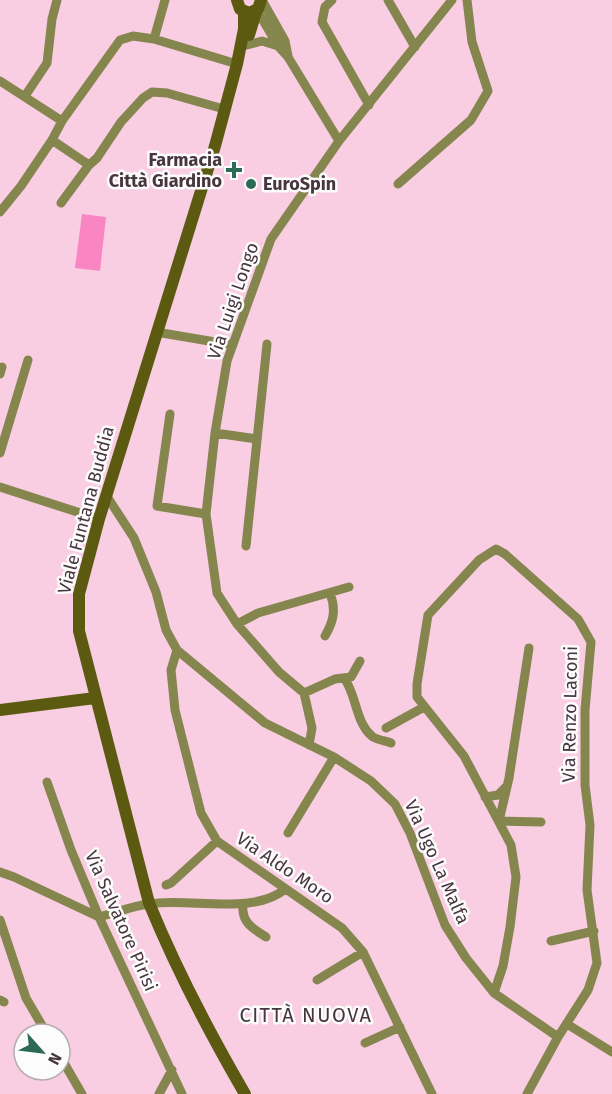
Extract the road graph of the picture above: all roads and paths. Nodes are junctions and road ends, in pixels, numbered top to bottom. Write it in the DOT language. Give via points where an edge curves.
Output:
graph roads {
  1 [pos="57,0"];
  2 [pos="165,0"];
  3 [pos="237,0"];
  4 [pos="332,0"];
  5 [pos="388,0"];
  6 [pos="453,0"];
  7 [pos="468,0"];
  8 [pos="256,7"];
  9 [pos="154,39"];
  10 [pos="247,45"];
  11 [pos="278,46"];
  12 [pos="415,47"];
  13 [pos="288,56"];
  14 [pos="237,64"];
  15 [pos="0,81"];
  16 [pos="25,96"];
  17 [pos="369,105"];
  18 [pos="224,109"];
  19 [pos="62,121"];
  20 [pos="52,140"];
  21 [pos="339,141"];
  22 [pos="89,165"];
  23 [pos="398,184"];
  24 [pos="61,203"];
  25 [pos="0,212"];
  26 [pos="156,332"];
  27 [pos="267,344"];
  28 [pos="233,345"];
  29 [pos="28,360"];
  30 [pos="170,414"];
  31 [pos="215,433"];
  32 [pos="257,439"];
  33 [pos="0,453"];
  34 [pos="0,488"];
  35 [pos="106,495"];
  36 [pos="206,514"];
  37 [pos="99,519"];
  38 [pos="246,546"];
  39 [pos="349,587"];
  40 [pos="330,593"];
  41 [pos="237,624"];
  42 [pos="325,636"];
  43 [pos="529,648"];
  44 [pos="177,650"];
  45 [pos="360,661"];
  46 [pos="344,678"];
  47 [pos="304,693"];
  48 [pos="95,698"];
  49 [pos="424,707"];
  50 [pos="0,710"];
  51 [pos="386,728"];
  52 [pos="391,743"];
  53 [pos="309,745"];
  54 [pos="334,757"];
  55 [pos="47,782"];
  56 [pos="507,786"];
  57 [pos="485,797"];
  58 [pos="499,821"];
  59 [pos="541,822"];
  60 [pos="288,833"];
  61 [pos="217,841"];
  62 [pos="0,872"];
  63 [pos="166,885"];
  64 [pos="285,889"];
  65 [pos="149,903"];
  66 [pos="243,904"];
  67 [pos="99,917"];
  68 [pos="0,920"];
  69 [pos="594,932"];
  70 [pos="266,937"];
  71 [pos="551,941"];
  72 [pos="363,952"];
  73 [pos="317,980"];
  74 [pos="494,993"];
  75 [pos="40,1022"];
  76 [pos="567,1024"];
  77 [pos="400,1027"];
  78 [pos="558,1037"];
  79 [pos="365,1043"];
  80 [pos="612,1052"];
  81 [pos="172,1070"];
  82 [pos="72,1077"];
  83 [pos="82,1094"];
  84 [pos="159,1094"];
  85 [pos="182,1094"];
  86 [pos="245,1094"];
  87 [pos="432,1094"];
  88 [pos="528,1094"];
  1 -- 16 [label="street" via="47,63"];
  2 -- 9 [label="street"];
  3 -- 8 [label="main road" via="239,7"];
  4 -- 17 [label="street" via="325,7 322,22"];
  5 -- 12 [label="street"];
  6 -- 12 [label="street, Via Luigi Longo"];
  7 -- 23 [label="street" via="472,42 488,91 471,120"];
  8 -- 10 [label="main road, Viale Funtana Buddia"];
  8 -- 11 [label="street"];
  8 -- 13 [label="street" via="285,41"];
  8 -- 14 [label="main road, Viale Funtana Buddia" via="244,29"];
  9 -- 14 [label="street"];
  9 -- 19 [label="street" via="134,36 120,40"];
  10 -- 11 [label="street" via="262,41"];
  10 -- 14 [label="main road, Viale Funtana Buddia"];
  11 -- 13 [label="street"];
  12 -- 17 [label="street, Via Luigi Longo"];
  13 -- 21 [label="street"];
  14 -- 18 [label="main road, Viale Funtana Buddia"];
  15 -- 16 [label="street"];
  16 -- 19 [label="street"];
  17 -- 21 [label="street, Via Luigi Longo"];
  18 -- 22 [label="street" via="152,92 134,106"];
  18 -- 26 [label="main road, Viale Funtana Buddia"];
  19 -- 20 [label="street"];
  20 -- 22 [label="street"];
  20 -- 25 [label="street"];
  21 -- 28 [label="street, Via Luigi Longo" via="271,239"];
  22 -- 24 [label="street"];
  26 -- 28 [label="street"];
  26 -- 35 [label="main road, Viale Funtana Buddia"];
  27 -- 32 [label="street"];
  28 -- 31 [label="street, Via Luigi Longo"];
  29 -- 33 [label="street"];
  30 -- 36 [label="street" via="157,506"];
  31 -- 32 [label="street"];
  31 -- 36 [label="street, Via Luigi Longo"];
  32 -- 38 [label="street"];
  34 -- 37 [label="street"];
  35 -- 37 [label="main road, Viale Funtana Buddia"];
  35 -- 44 [label="street, Via Ugo La Malfa" via="134,538 156,592 166,630"];
  36 -- 41 [label="street, Via Luigi Longo" via="217,593"];
  37 -- 48 [label="main road, Viale Funtana Buddia" via="78,606 79,631"];
  39 -- 40 [label="street"];
  40 -- 41 [label="street"];
  40 -- 42 [label="street" via="334,616"];
  41 -- 47 [label="street, Via Luigi Longo" via="279,672"];
  43 -- 56 [label="street"];
  44 -- 53 [label="street, Via Ugo La Malfa" via="265,723"];
  44 -- 61 [label="street, Via Aldo Moro" via="171,670 175,710 201,813"];
  45 -- 46 [label="street" via="351,677"];
  46 -- 47 [label="street"];
  46 -- 52 [label="street" via="367,730 374,738"];
  47 -- 53 [label="street" via="312,728"];
  48 -- 50 [label="main road"];
  48 -- 65 [label="main road, Viale Funtana Buddia"];
  49 -- 51 [label="street"];
  49 -- 57 [label="street, Via Renzo Laconi" via="464,756"];
  49 -- 69 [label="street, Via Renzo Laconi" via="417,697 417,684 428,615 479,560 496,549 579,619 591,642 585,710 585,785 590,825 587,890"];
  53 -- 54 [label="street, Via Ugo La Malfa"];
  54 -- 60 [label="street"];
  54 -- 74 [label="street, Via Ugo La Malfa" via="395,804 445,926"];
  55 -- 67 [label="street, Via Salvatore Pirisi"];
  56 -- 57 [label="street" via="498,795"];
  56 -- 58 [label="street"];
  57 -- 58 [label="street, Via Renzo Laconi"];
  58 -- 59 [label="street"];
  58 -- 74 [label="street, Via Renzo Laconi" via="511,845 516,877 503,966"];
  61 -- 63 [label="street"];
  61 -- 64 [label="street, Via Aldo Moro"];
  62 -- 67 [label="street"];
  64 -- 66 [label="street" via="278,896"];
  64 -- 72 [label="street, Via Aldo Moro" via="342,928"];
  65 -- 66 [label="street"];
  65 -- 67 [label="street"];
  65 -- 86 [label="main road, Viale Funtana Buddia" via="213,1039"];
  66 -- 70 [label="street" via="246,922"];
  67 -- 81 [label="street, Via Salvatore Pirisi"];
  68 -- 75 [label="street" via="26,998"];
  69 -- 71 [label="street"];
  69 -- 76 [label="street" via="597,963 588,990"];
  72 -- 73 [label="street"];
  72 -- 77 [label="street, Via Aldo Moro"];
  74 -- 78 [label="street, Via Ugo La Malfa"];
  76 -- 78 [label="street"];
  76 -- 80 [label="street"];
  77 -- 79 [label="street"];
  77 -- 87 [label="street, Via Aldo Moro"];
  78 -- 88 [label="street"];
  81 -- 84 [label="street"];
  81 -- 85 [label="street, Via Salvatore Pirisi"];
  82 -- 83 [label="street"];
}
